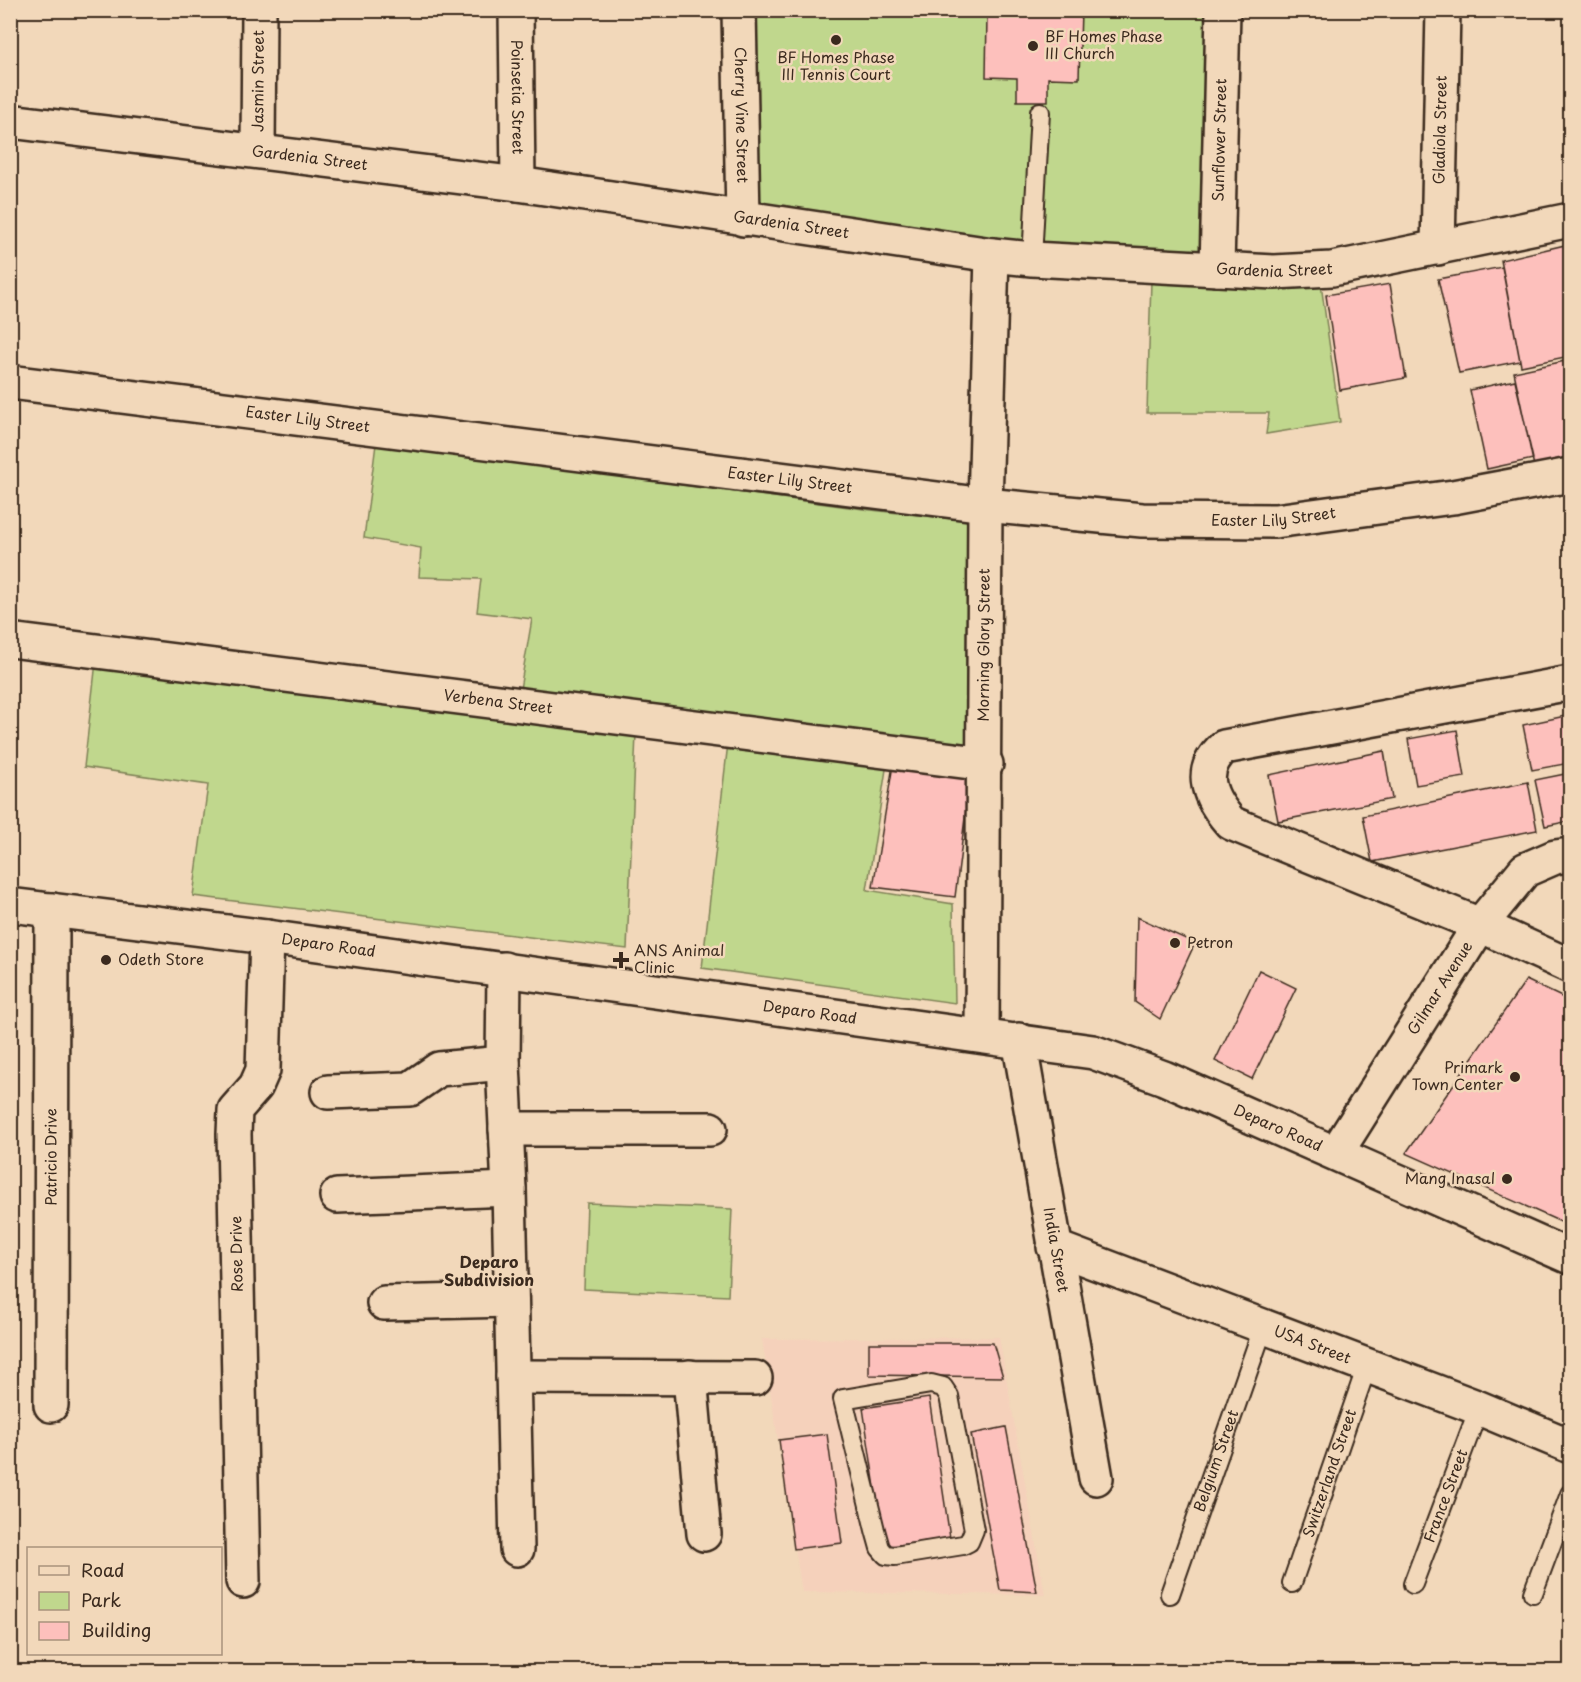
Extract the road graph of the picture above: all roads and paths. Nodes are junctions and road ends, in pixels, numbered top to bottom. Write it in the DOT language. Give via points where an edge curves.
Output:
graph roads {
  1 [pos="259,10"];
  2 [pos="516,10"];
  3 [pos="739,10"];
  4 [pos="1223,10"];
  5 [pos="1443,10"];
  6 [pos="1040,112"];
  7 [pos="10,121"];
  8 [pos="258,151"];
  9 [pos="518,184"];
  10 [pos="743,219"];
  11 [pos="1570,220"];
  12 [pos="1438,248"];
  13 [pos="992,255"];
  14 [pos="1032,258"];
  15 [pos="1217,269"];
  16 [pos="10,382"];
  17 [pos="1570,475"];
  18 [pos="985,506"];
  19 [pos="10,640"];
  20 [pos="1570,683"];
  21 [pos="986,764"];
  22 [pos="1570,855"];
  23 [pos="10,905"];
  24 [pos="52,910"];
  25 [pos="1480,925"];
  26 [pos="267,937"];
  27 [pos="1570,966"];
  28 [pos="504,969"];
  29 [pos="982,1035"];
  30 [pos="1019,1040"];
  31 [pos="503,1063"];
  32 [pos="328,1092"];
  33 [pos="506,1129"];
  34 [pos="710,1129"];
  35 [pos="1336,1153"];
  36 [pos="509,1189"];
  37 [pos="338,1196"];
  38 [pos="1054,1248"];
  39 [pos="1570,1257"];
  40 [pos="511,1300"];
  41 [pos="384,1303"];
  42 [pos="1263,1328"];
  43 [pos="1367,1366"];
  44 [pos="513,1377"];
  45 [pos="690,1377"];
  46 [pos="755,1378"];
  47 [pos="843,1399"];
  48 [pos="51,1405"];
  49 [pos="1479,1408"];
  50 [pos="1570,1446"];
  51 [pos="1094,1469"];
  52 [pos="1570,1494"];
  53 [pos="704,1534"];
  54 [pos="517,1549"];
  55 [pos="243,1581"];
  56 [pos="1292,1583"];
  57 [pos="1413,1584"];
  58 [pos="1533,1593"];
  59 [pos="1170,1594"];
  1 -- 8 [label="street, Jasmin Street"];
  2 -- 9 [label="street, Poinsetia Street"];
  3 -- 10 [label="street, Cherry Vine Street"];
  4 -- 15 [label="street, Sunflower Street"];
  5 -- 12 [label="street, Gladiola Street"];
  6 -- 14 [label="lane"];
  7 -- 8 [label="street, Gardenia Street"];
  8 -- 9 [label="street, Gardenia Street"];
  9 -- 10 [label="street, Gardenia Street"];
  10 -- 13 [label="street, Gardenia Street"];
  11 -- 12 [label="street, Gardenia Street"];
  12 -- 15 [label="street, Gardenia Street" via="1332,269"];
  13 -- 14 [label="street, Gardenia Street"];
  13 -- 18 [label="street, Morning Glory Street"];
  14 -- 15 [label="street, Gardenia Street"];
  16 -- 18 [label="street, Easter Lily Street"];
  17 -- 18 [label="street, Easter Lily Street" via="1452,497 1275,521 1142,520"];
  18 -- 21 [label="street, Morning Glory Street"];
  19 -- 21 [label="street, Verbena Street"];
  20 -- 25 [label="street" via="1224,747 1212,758 1207,774 1214,804 1231,824"];
  21 -- 29 [label="street, Morning Glory Street"];
  22 -- 25 [label="street, Gilmar Avenue" via="1525,870"];
  23 -- 24 [label="street, Deparo Road"];
  24 -- 26 [label="street, Deparo Road"];
  24 -- 48 [label="street, Patricio Drive"];
  25 -- 27 [label="street"];
  25 -- 35 [label="street, Gilmar Avenue"];
  26 -- 28 [label="street, Deparo Road"];
  26 -- 55 [label="street, Rose Drive" via="263,1070 256,1086 235,1110 234,1134"];
  28 -- 29 [label="street, Deparo Road"];
  28 -- 31 [label="street"];
  29 -- 30 [label="street, Deparo Road"];
  30 -- 35 [label="street, Deparo Road" via="1064,1046 1123,1061"];
  30 -- 38 [label="street, India Street"];
  31 -- 32 [label="street" via="439,1069 410,1089"];
  31 -- 33 [label="street"];
  33 -- 34 [label="street"];
  33 -- 36 [label="street"];
  35 -- 39 [label="street, Deparo Road"];
  36 -- 37 [label="street"];
  36 -- 40 [label="street"];
  38 -- 42 [label="street, USA Street"];
  38 -- 51 [label="street, India Street"];
  40 -- 41 [label="street"];
  40 -- 44 [label="street"];
  42 -- 43 [label="street, USA Street"];
  42 -- 59 [label="lane, Belgium Street"];
  43 -- 49 [label="street, USA Street"];
  43 -- 56 [label="lane, Switzerland Street"];
  44 -- 45 [label="street"];
  44 -- 54 [label="street"];
  45 -- 46 [label="street"];
  45 -- 53 [label="street"];
  47 -- 47 [label="lane" via="931,1384 943,1387 950,1396 974,1530 969,1542 886,1555 880,1548"];
  49 -- 50 [label="street, USA Street"];
  49 -- 57 [label="lane, France Street"];
  52 -- 58 [label="lane"];
}
